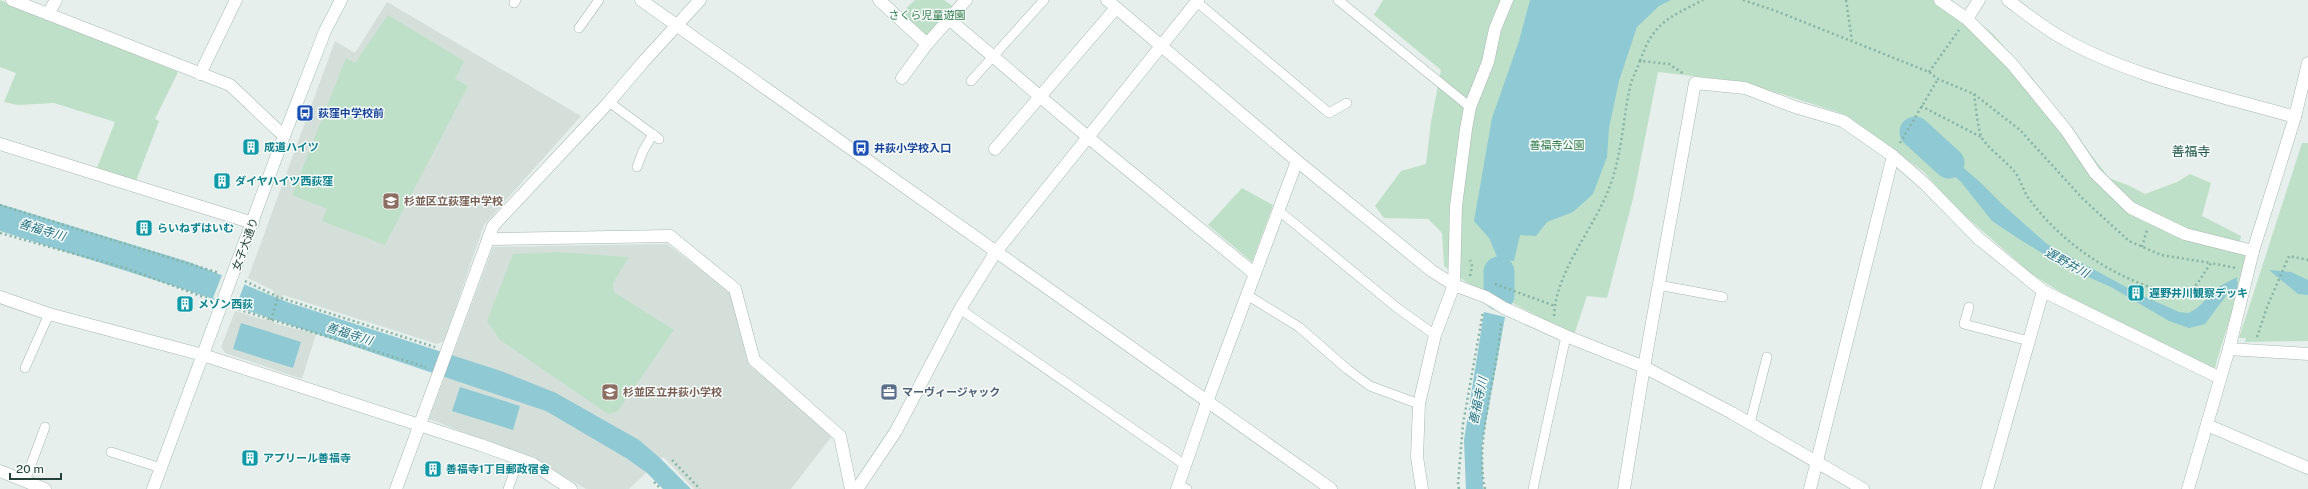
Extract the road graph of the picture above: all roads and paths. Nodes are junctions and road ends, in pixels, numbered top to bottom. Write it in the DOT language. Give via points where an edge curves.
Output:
graph roads {
  1 [pos="12,0"];
  2 [pos="56,0"];
  3 [pos="236,0"];
  4 [pos="341,0"];
  5 [pos="599,0"];
  6 [pos="641,0"];
  7 [pos="700,0"];
  8 [pos="879,0"];
  9 [pos="966,0"];
  10 [pos="1044,0"];
  11 [pos="1107,0"];
  12 [pos="1338,0"];
  13 [pos="1507,0"];
  14 [pos="1703,0"];
  15 [pos="1743,0"];
  16 [pos="1846,0"];
  17 [pos="1940,0"];
  18 [pos="1979,0"];
  19 [pos="2008,0"];
  20 [pos="1198,1"];
  21 [pos="1116,8"];
  22 [pos="48,14"];
  23 [pos="950,20"];
  24 [pos="1967,20"];
  25 [pos="677,25"];
  26 [pos="579,28"];
  27 [pos="1852,41"];
  28 [pos="927,44"];
  29 [pos="1162,48"];
  30 [pos="993,56"];
  31 [pos="1640,61"];
  32 [pos="2308,63"];
  33 [pos="1929,72"];
  34 [pos="200,74"];
  35 [pos="902,78"];
  36 [pos="1938,79"];
  37 [pos="971,81"];
  38 [pos="1695,83"];
  39 [pos="1974,94"];
  40 [pos="1039,96"];
  41 [pos="609,102"];
  42 [pos="1347,103"];
  43 [pos="1921,106"];
  44 [pos="1470,107"];
  45 [pos="2296,117"];
  46 [pos="284,136"];
  47 [pos="1981,137"];
  48 [pos="1089,138"];
  49 [pos="0,144"];
  50 [pos="995,149"];
  51 [pos="1893,156"];
  52 [pos="1297,161"];
  53 [pos="637,167"];
  54 [pos="0,205"];
  55 [pos="1278,210"];
  56 [pos="253,223"];
  57 [pos="488,239"];
  58 [pos="2253,251"];
  59 [pos="995,253"];
  60 [pos="1468,255"];
  61 [pos="2308,260"];
  62 [pos="2211,263"];
  63 [pos="2248,270"];
  64 [pos="1255,274"];
  65 [pos="238,278"];
  66 [pos="1493,283"];
  67 [pos="1658,285"];
  68 [pos="1454,286"];
  69 [pos="1467,290"];
  70 [pos="2043,291"];
  71 [pos="1247,295"];
  72 [pos="0,297"];
  73 [pos="1486,297"];
  74 [pos="1723,297"];
  75 [pos="278,298"];
  76 [pos="1555,306"];
  77 [pos="1968,307"];
  78 [pos="1504,308"];
  79 [pos="960,309"];
  80 [pos="49,314"];
  81 [pos="271,319"];
  82 [pos="1554,319"];
  83 [pos="1435,335"];
  84 [pos="1566,336"];
  85 [pos="2029,341"];
  86 [pos="2254,343"];
  87 [pos="2229,349"];
  88 [pos="446,352"];
  89 [pos="2308,354"];
  90 [pos="203,355"];
  91 [pos="1767,357"];
  92 [pos="1644,367"];
  93 [pos="25,368"];
  94 [pos="2220,378"];
  95 [pos="1207,402"];
  96 [pos="1419,404"];
  97 [pos="1750,423"];
  98 [pos="420,424"];
  99 [pos="2207,425"];
  100 [pos="45,427"];
  101 [pos="111,452"];
  102 [pos="519,459"];
  103 [pos="672,460"];
  104 [pos="1817,463"];
  105 [pos="1186,465"];
  106 [pos="161,468"];
  107 [pos="2308,468"];
  108 [pos="0,472"];
  109 [pos="25,481"];
  110 [pos="654,482"];
  111 [pos="1181,488"];
  112 [pos="45,489"];
  113 [pos="153,489"];
  114 [pos="396,489"];
  115 [pos="508,489"];
  116 [pos="571,489"];
  117 [pos="661,489"];
  118 [pos="700,489"];
  119 [pos="852,489"];
  120 [pos="857,489"];
  121 [pos="1331,489"];
  122 [pos="1422,489"];
  123 [pos="1459,489"];
  124 [pos="1485,489"];
  125 [pos="1533,489"];
  126 [pos="1624,489"];
  127 [pos="1810,489"];
  128 [pos="1863,489"];
  129 [pos="1987,489"];
  130 [pos="2188,489"];
  1 -- 22 [label="street"];
  2 -- 22 [label="street"];
  3 -- 34 [label="street"];
  4 -- 46 [label="street, 女子大通り" via="325,31"];
  5 -- 26 [label="lane"];
  6 -- 25 [label="street"];
  7 -- 25 [label="street"];
  8 -- 28 [label="street"];
  9 -- 23 [label="street"];
  10 -- 30 [label="lane"];
  11 -- 21 [label="street"];
  12 -- 44 [label="lane"];
  13 -- 44 [label="street" via="1495,29 1488,62"];
  14 -- 31 [label="path" via="1664,20 1646,42"];
  15 -- 27 [label="path"];
  16 -- 27 [label="path"];
  17 -- 24 [label="street"];
  18 -- 24 [label="street"];
  19 -- 45 [label="street" via="2058,35 2108,60 2159,78"];
  20 -- 29 [label="street"];
  20 -- 42 [label="lane" via="1329,113"];
  21 -- 29 [label="street"];
  21 -- 40 [label="street" via="1076,57"];
  22 -- 34 [label="street"];
  23 -- 28 [label="street"];
  23 -- 30 [label="street"];
  24 -- 33 [label="path"];
  24 -- 58 [label="street" via="2012,64 2066,130 2095,173 2131,208 2185,234"];
  25 -- 41 [label="street"];
  25 -- 59 [label="street"];
  27 -- 33 [label="path"];
  28 -- 35 [label="street"];
  29 -- 48 [label="street"];
  29 -- 52 [label="street"];
  30 -- 37 [label="lane"];
  30 -- 40 [label="street"];
  31 -- 38 [label="path" via="1669,64"];
  31 -- 76 [label="path" via="1630,86 1611,183 1564,276"];
  32 -- 45 [label="street"];
  33 -- 36 [label="path"];
  34 -- 46 [label="street" via="230,85"];
  36 -- 39 [label="path"];
  36 -- 43 [label="path"];
  38 -- 51 [label="street" via="1745,88 1795,107 1843,121"];
  38 -- 67 [label="street"];
  39 -- 47 [label="path"];
  39 -- 62 [label="path" via="2020,130 2083,199 2129,242 2161,255"];
  40 -- 48 [label="street"];
  40 -- 50 [label="street"];
  41 -- 53 [label="lane" via="656,137 643,151"];
  41 -- 57 [label="street" via="493,226"];
  43 -- 47 [label="path"];
  43 -- 51 [label="path"];
  44 -- 68 [label="street" via="1456,206"];
  45 -- 58 [label="street"];
  46 -- 56 [label="street, 女子大通り"];
  47 -- 62 [label="path" via="2015,172 2029,200 2062,234 2086,254 2117,272 2168,293 2184,296 2197,284"];
  48 -- 59 [label="street"];
  48 -- 64 [label="street"];
  49 -- 56 [label="street"];
  51 -- 70 [label="street" via="1925,184 1978,238"];
  51 -- 104 [label="street"];
  52 -- 55 [label="street"];
  52 -- 68 [label="street"];
  54 -- 65 [label="path"];
  55 -- 64 [label="street"];
  55 -- 83 [label="lane" via="1390,303"];
  56 -- 65 [label="street, 女子大通り"];
  57 -- 88 [label="street"];
  57 -- 119 [label="street" via="670,236 735,289 754,360 840,436"];
  58 -- 63 [label="street"];
  59 -- 79 [label="street"];
  59 -- 95 [label="street"];
  60 -- 69 [label="path" via="1472,266"];
  61 -- 86 [label="path" via="2290,256"];
  62 -- 63 [label="path"];
  63 -- 87 [label="street"];
  64 -- 71 [label="street"];
  65 -- 75 [label="path"];
  65 -- 90 [label="street, 女子大通り" via="222,304"];
  66 -- 76 [label="path"];
  67 -- 74 [label="lane"];
  67 -- 92 [label="street"];
  68 -- 69 [label="street"];
  68 -- 83 [label="street"];
  69 -- 73 [label="street"];
  70 -- 85 [label="street"];
  70 -- 94 [label="street"];
  71 -- 95 [label="street"];
  71 -- 96 [label="lane" via="1299,327 1370,386"];
  72 -- 80 [label="street"];
  73 -- 78 [label="street"];
  73 -- 123 [label="path" via="1463,424"];
  75 -- 81 [label="path"];
  75 -- 88 [label="path" via="424,342"];
  76 -- 82 [label="path"];
  77 -- 85 [label="lane" via="1964,324"];
  78 -- 84 [label="street"];
  78 -- 124 [label="path" via="1483,450 1482,476"];
  79 -- 105 [label="lane"];
  79 -- 120 [label="street" via="896,432"];
  80 -- 90 [label="street"];
  80 -- 93 [label="lane"];
  83 -- 96 [label="street"];
  84 -- 92 [label="street"];
  84 -- 125 [label="lane"];
  85 -- 129 [label="street"];
  87 -- 89 [label="street"];
  87 -- 94 [label="street"];
  88 -- 98 [label="street"];
  90 -- 98 [label="street"];
  90 -- 106 [label="street, 女子大通り"];
  91 -- 97 [label="lane"];
  92 -- 97 [label="street"];
  92 -- 126 [label="street"];
  94 -- 99 [label="street"];
  95 -- 105 [label="street"];
  95 -- 121 [label="street"];
  96 -- 122 [label="street" via="1417,457"];
  97 -- 104 [label="street"];
  98 -- 102 [label="street"];
  98 -- 114 [label="street"];
  99 -- 107 [label="street"];
  99 -- 130 [label="street"];
  100 -- 109 [label="lane"];
  101 -- 106 [label="lane"];
  102 -- 115 [label="lane"];
  102 -- 116 [label="street" via="533,464"];
  103 -- 118 [label="path"];
  104 -- 127 [label="street"];
  104 -- 128 [label="street"];
  105 -- 111 [label="street"];
  106 -- 113 [label="street, 女子大通り"];
  108 -- 109 [label="street"];
  109 -- 112 [label="street"];
  110 -- 117 [label="path"];
}
